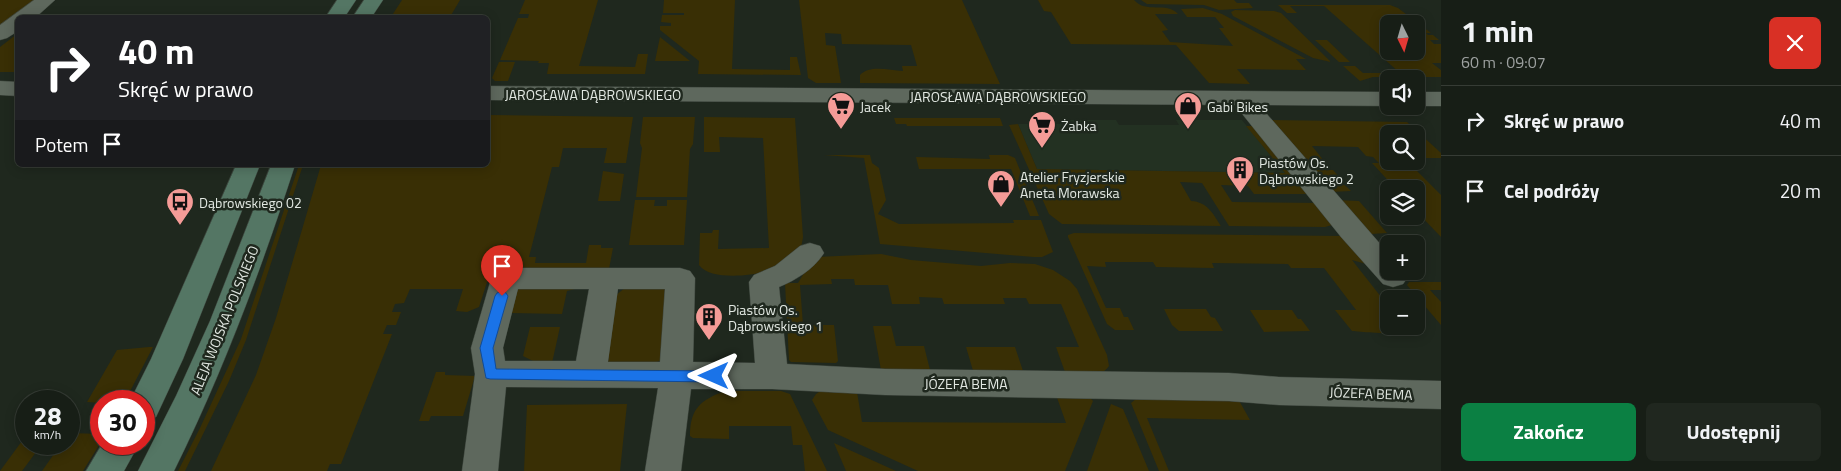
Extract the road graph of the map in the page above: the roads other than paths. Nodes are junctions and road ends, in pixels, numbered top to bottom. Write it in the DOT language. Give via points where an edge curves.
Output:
graph roads {
  1 [pos="46,0"];
  2 [pos="347,0"];
  3 [pos="374,0"];
  4 [pos="26,15"];
  5 [pos="336,15"];
  6 [pos="363,15"];
  7 [pos="15,23"];
  8 [pos="0,34"];
  9 [pos="0,88"];
  10 [pos="15,89"];
  11 [pos="490,94"];
  12 [pos="1241,98"];
  13 [pos="1380,99"];
  14 [pos="1425,99"];
  15 [pos="1441,99"];
  16 [pos="247,167"];
  17 [pos="283,167"];
  18 [pos="810,253"];
  19 [pos="1380,262"];
  20 [pos="605,279"];
  21 [pos="490,374"];
  22 [pos="590,376"];
  23 [pos="676,376"];
  24 [pos="772,376"];
  25 [pos="152,390"];
  26 [pos="1441,395"];
  27 [pos="114,455"];
  28 [pos="104,471"];
  29 [pos="156,471"];
  30 [pos="480,471"];
  31 [pos="662,471"];
  1 -- 4 [label="street"];
  2 -- 5 [label="street"];
  3 -- 6 [label="street"];
  7 -- 8 [label="street"];
  9 -- 10 [label="street"];
  11 -- 12 [label="street, JAROSŁAWA DĄBROWSKIEGO"];
  12 -- 13 [label="street, JAROSŁAWA DĄBROWSKIEGO"];
  12 -- 19 [label="street"];
  14 -- 15 [label="street"];
  16 -- 25 [label="street"];
  17 -- 29 [label="street, ALEJA WOJSKA POLSKIEGO" via="226,321 187,412"];
  18 -- 24 [label="street" via="785,273 764,282"];
  20 -- 21 [label="street" via="506,279 486,348"];
  20 -- 22 [label="street"];
  20 -- 23 [label="street" via="680,278"];
  21 -- 22 [label="street, JÓZEFA BEMA"];
  21 -- 30 [label="street"];
  22 -- 23 [label="street, JÓZEFA BEMA"];
  23 -- 24 [label="street, JÓZEFA BEMA"];
  23 -- 31 [label="street"];
  24 -- 26 [label="street, JÓZEFA BEMA" via="885,382 1229,386"];
  27 -- 28 [label="street"];
}
